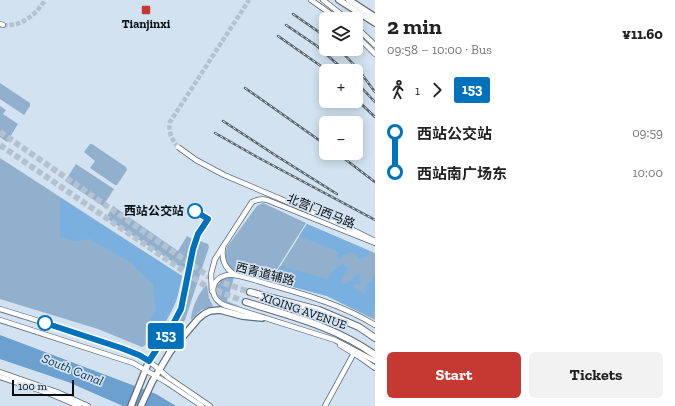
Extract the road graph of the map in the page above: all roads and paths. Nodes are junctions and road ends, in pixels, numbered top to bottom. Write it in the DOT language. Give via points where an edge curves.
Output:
graph roads {
  1 [pos="311,0"];
  2 [pos="323,0"];
  3 [pos="339,0"];
  4 [pos="349,0"];
  5 [pos="328,12"];
  6 [pos="338,12"];
  7 [pos="375,17"];
  8 [pos="375,23"];
  9 [pos="363,34"];
  10 [pos="363,41"];
  11 [pos="375,46"];
  12 [pos="375,54"];
  13 [pos="178,147"];
  14 [pos="375,242"];
  15 [pos="224,244"];
  16 [pos="237,276"];
  17 [pos="212,292"];
  18 [pos="250,292"];
  19 [pos="246,302"];
  20 [pos="0,309"];
  21 [pos="262,318"];
  22 [pos="0,320"];
  23 [pos="374,323"];
  24 [pos="321,335"];
  25 [pos="375,338"];
  26 [pos="354,353"];
  27 [pos="375,355"];
  28 [pos="375,360"];
  29 [pos="149,361"];
  30 [pos="375,368"];
  31 [pos="145,370"];
  32 [pos="160,370"];
  33 [pos="0,372"];
  34 [pos="156,376"];
  35 [pos="0,377"];
  36 [pos="79,406"];
  37 [pos="88,406"];
  38 [pos="131,406"];
  39 [pos="141,406"];
  40 [pos="202,406"];
  41 [pos="210,406"];
  42 [pos="325,406"];
  1 -- 5 [label="street"];
  2 -- 6 [label="street"];
  3 -- 8 [label="main road"];
  4 -- 7 [label="main road"];
  9 -- 11 [label="street"];
  10 -- 12 [label="street"];
  13 -- 14 [label="street, bridge" via="224,175 347,227"];
  14 -- 15 [label="street, 北营门西马路" via="259,199 252,202"];
  15 -- 16 [label="street" via="223,260 228,269"];
  15 -- 17 [label="street" via="211,269"];
  16 -- 17 [label="street, 西青道辅路" via="228,275 221,278"];
  16 -- 23 [label="street, 西青道辅路" via="308,295 344,308"];
  17 -- 21 [label="street" via="216,301"];
  18 -- 25 [label="highway, XIQING AVENUE" via="319,310 359,327"];
  19 -- 27 [label="highway, XIQING AVENUE" via="337,332"];
  20 -- 29 [label="street" via="107,343"];
  21 -- 24 [label="street"];
  21 -- 32 [label="main road" via="225,311 210,311 198,319 170,352"];
  22 -- 31 [label="street" via="113,356"];
  24 -- 26 [label="street"];
  24 -- 28 [label="street"];
  26 -- 30 [label="street"];
  26 -- 42 [label="street"];
  29 -- 31 [label="main road"];
  29 -- 32 [label="street"];
  31 -- 34 [label="street"];
  31 -- 38 [label="main road"];
  32 -- 34 [label="main road"];
  32 -- 41 [label="street"];
  33 -- 37 [label="street"];
  34 -- 39 [label="main road"];
  34 -- 40 [label="street"];
  35 -- 36 [label="street"];
}
